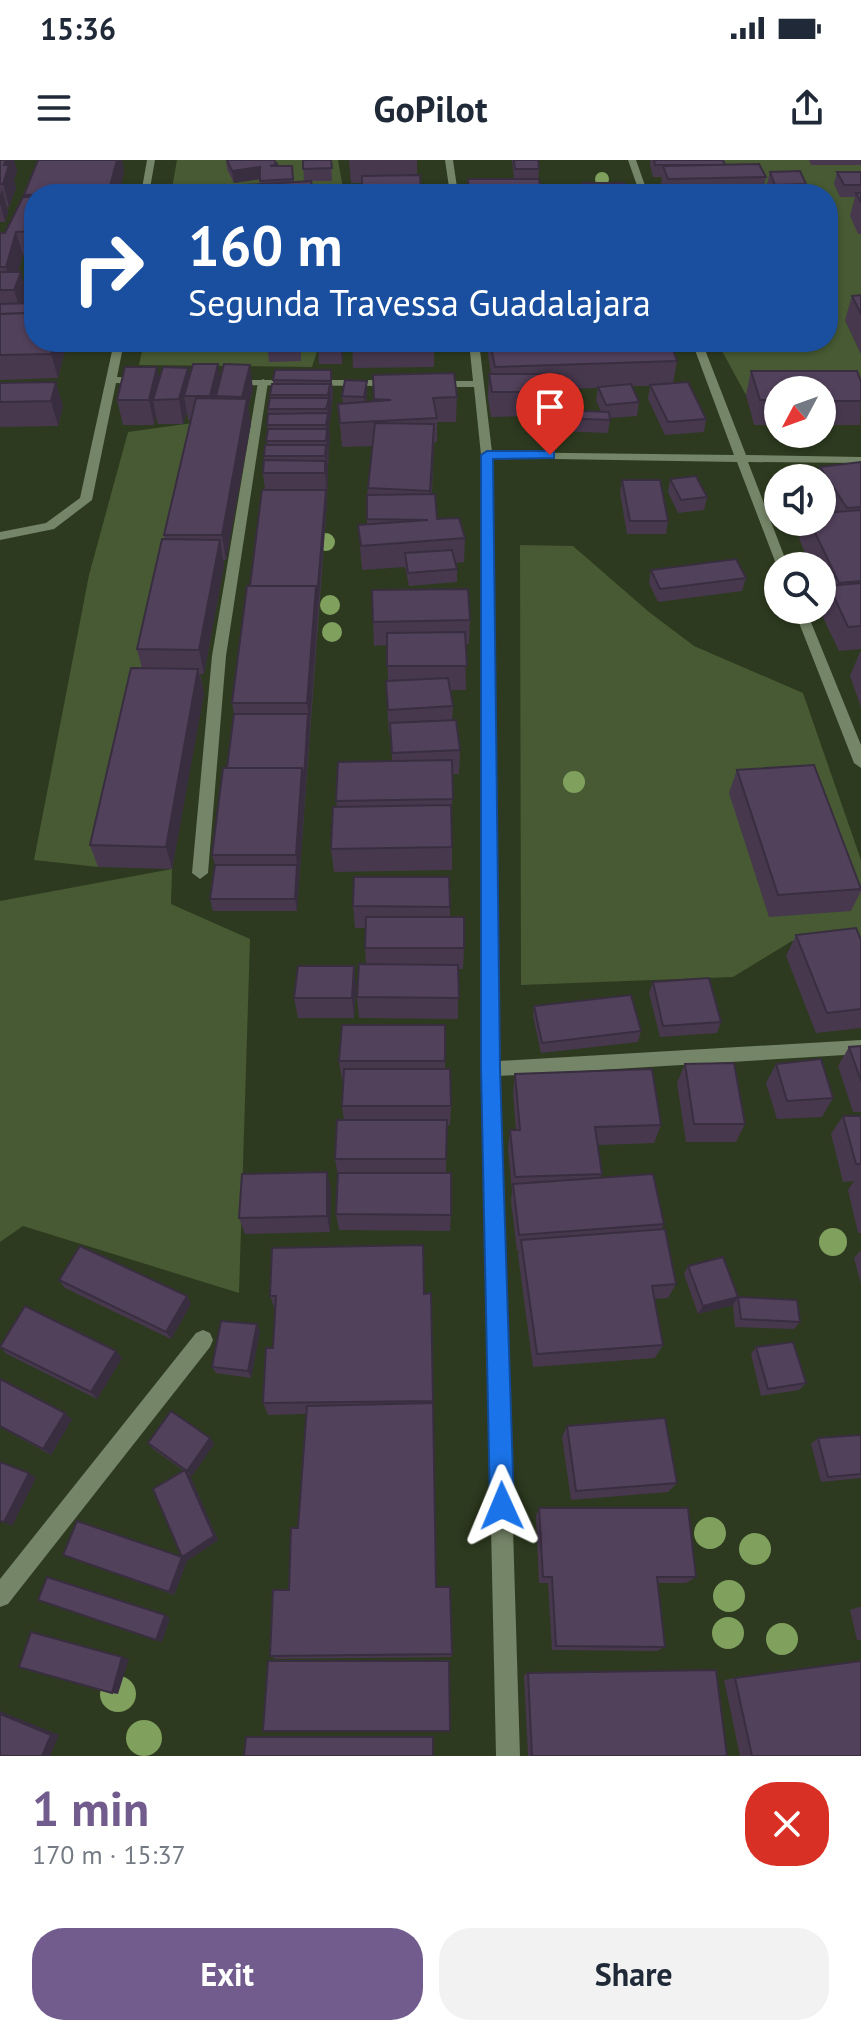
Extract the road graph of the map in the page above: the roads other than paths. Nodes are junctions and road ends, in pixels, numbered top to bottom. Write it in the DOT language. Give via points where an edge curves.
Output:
graph roads {
  1 [pos="151,160"];
  2 [pos="449,160"];
  3 [pos="632,160"];
  4 [pos="147,184"];
  5 [pos="453,184"];
  6 [pos="640,184"];
  7 [pos="117,352"];
  8 [pos="475,352"];
  9 [pos="701,352"];
  10 [pos="111,380"];
  11 [pos="157,381"];
  12 [pos="217,381"];
  13 [pos="263,382"];
  14 [pos="402,383"];
  15 [pos="418,384"];
  16 [pos="480,384"];
  17 [pos="487,455"];
  18 [pos="738,457"];
  19 [pos="861,460"];
  20 [pos="0,536"];
  21 [pos="776,552"];
  22 [pos="806,624"];
  23 [pos="861,763"];
  24 [pos="200,873"];
  25 [pos="861,1047"];
  26 [pos="490,1069"];
  27 [pos="203,1340"];
  28 [pos="0,1596"];
  29 [pos="508,1756"];
  1 -- 4 [label="street"];
  2 -- 5 [label="street"];
  3 -- 6 [label="street"];
  7 -- 10 [label="street"];
  8 -- 16 [label="street"];
  9 -- 18 [label="street"];
  10 -- 11 [label="street"];
  10 -- 20 [label="street" via="86,500 50,526"];
  12 -- 13 [label="street"];
  13 -- 14 [label="street"];
  13 -- 24 [label="street" via="219,656"];
  15 -- 16 [label="street"];
  16 -- 17 [label="street"];
  17 -- 18 [label="street"];
  17 -- 26 [label="street"];
  18 -- 19 [label="street"];
  18 -- 21 [label="street"];
  22 -- 23 [label="street"];
  25 -- 26 [label="street"];
  26 -- 29 [label="street"];
  27 -- 28 [label="street"];
}
